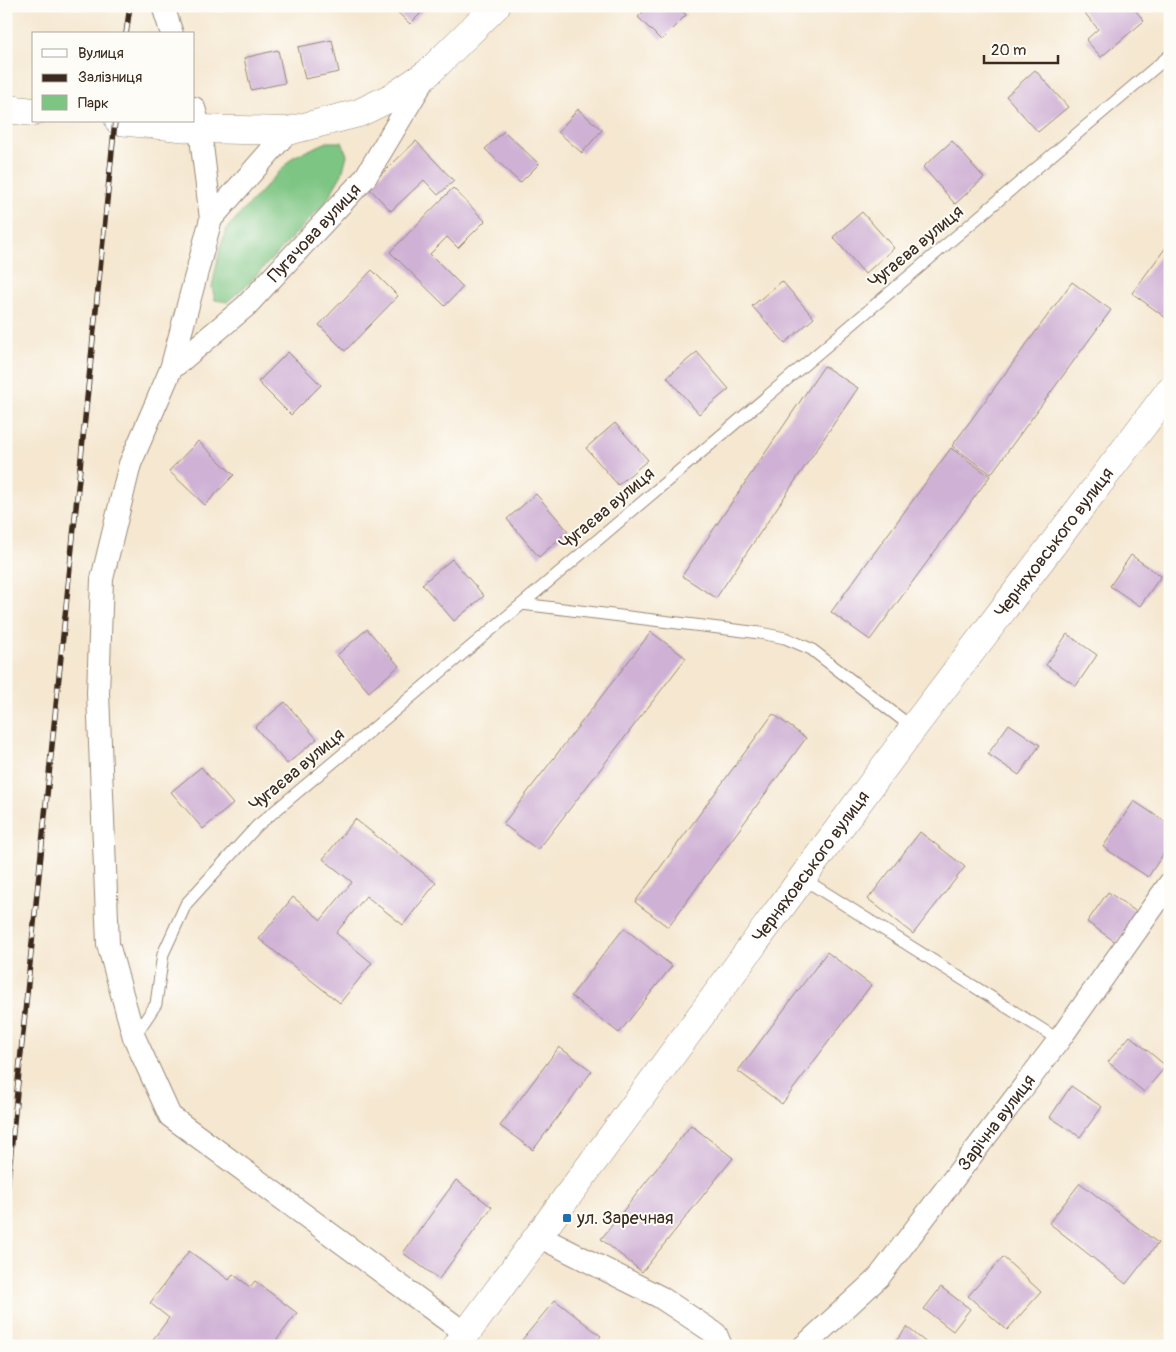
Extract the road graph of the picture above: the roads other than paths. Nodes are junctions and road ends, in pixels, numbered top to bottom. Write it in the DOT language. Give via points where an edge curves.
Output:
graph roads {
  1 [pos="163,6"];
  2 [pos="496,6"];
  3 [pos="171,32"];
  4 [pos="1170,55"];
  5 [pos="428,73"];
  6 [pos="6,109"];
  7 [pos="32,112"];
  8 [pos="197,119"];
  9 [pos="288,130"];
  10 [pos="211,219"];
  11 [pos="171,368"];
  12 [pos="1170,390"];
  13 [pos="522,604"];
  14 [pos="913,728"];
  15 [pos="802,878"];
  16 [pos="1170,882"];
  17 [pos="134,1037"];
  18 [pos="1059,1040"];
  19 [pos="538,1236"];
  20 [pos="461,1340"];
  21 [pos="721,1346"];
  22 [pos="804,1346"];
  1 -- 3 [label="street"];
  2 -- 5 [label="street, Пугачова вулиця"];
  4 -- 13 [label="lane, Чугаєва вулиця"];
  5 -- 9 [label="street, Пугачова вулиця" via="394,96 359,113"];
  5 -- 11 [label="street, Пугачова вулиця" via="365,178 246,306"];
  6 -- 7 [label="street"];
  8 -- 9 [label="street, Пугачова вулиця"];
  8 -- 10 [label="street"];
  9 -- 10 [label="street"];
  10 -- 11 [label="street"];
  11 -- 17 [label="street" via="130,464 102,579 98,693 108,944"];
  12 -- 14 [label="street, Черняховського вулиця"];
  13 -- 14 [label="lane" via="760,632 784,638 812,649"];
  13 -- 17 [label="lane, Чугаєва вулиця" via="257,826 186,904 163,954 156,1004"];
  14 -- 15 [label="street, Черняховського вулиця"];
  15 -- 18 [label="lane"];
  15 -- 19 [label="street, Черняховського вулиця"];
  16 -- 18 [label="street, Зарічна вулиця"];
  17 -- 20 [label="street" via="170,1116"];
  18 -- 22 [label="street, Зарічна вулиця" via="879,1277"];
  19 -- 20 [label="street, Черняховського вулиця"];
  19 -- 21 [label="street" via="660,1297 716,1334"];
}
